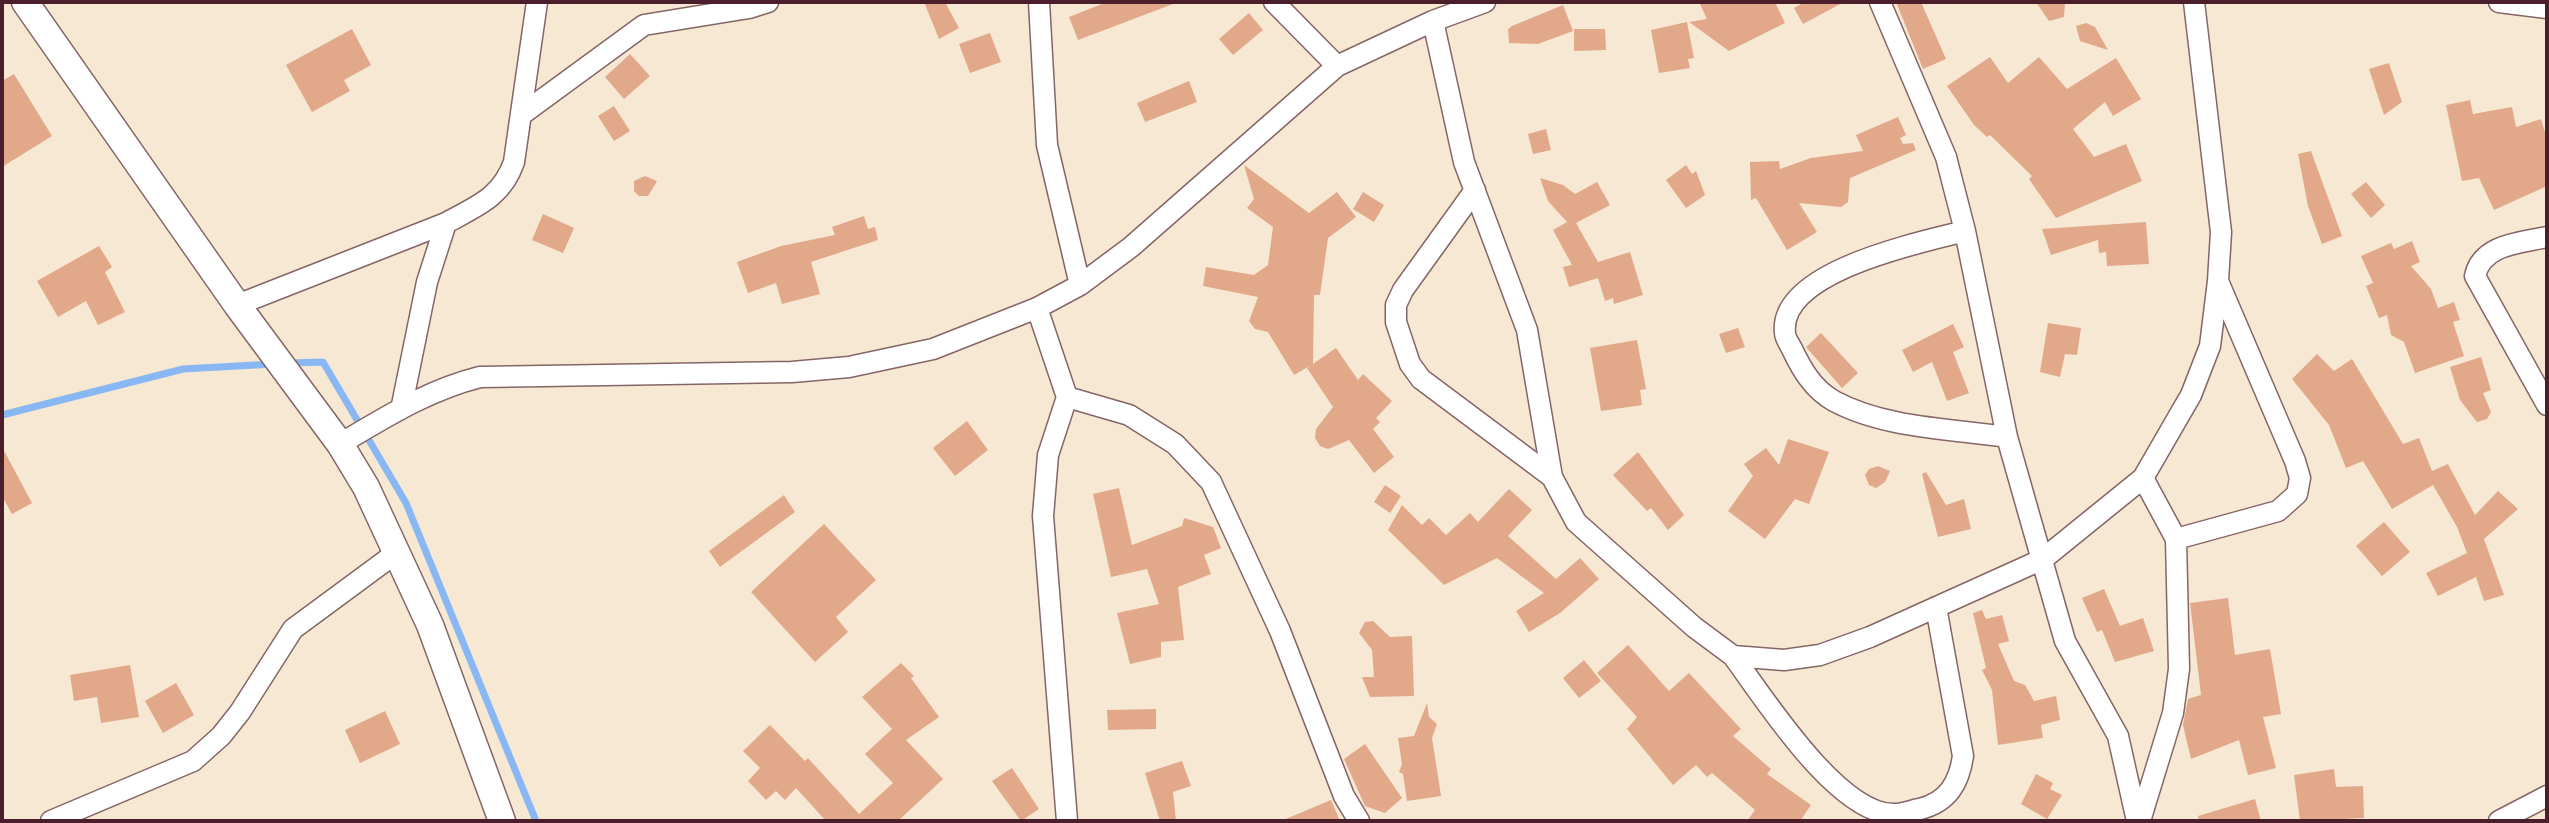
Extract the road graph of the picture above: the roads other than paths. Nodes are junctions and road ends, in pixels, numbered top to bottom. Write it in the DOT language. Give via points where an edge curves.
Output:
graph roads {
  1 [pos="25,2"];
  2 [pos="537,2"];
  3 [pos="768,2"];
  4 [pos="1039,2"];
  5 [pos="1274,2"];
  6 [pos="1485,2"];
  7 [pos="1880,2"];
  8 [pos="2194,2"];
  9 [pos="2499,2"];
  10 [pos="2547,8"];
  11 [pos="1433,21"];
  12 [pos="1337,66"];
  13 [pos="521,115"];
  14 [pos="1475,190"];
  15 [pos="446,223"];
  16 [pos="1965,231"];
  17 [pos="2547,237"];
  18 [pos="2218,281"];
  19 [pos="1080,285"];
  20 [pos="237,305"];
  21 [pos="1037,308"];
  22 [pos="1067,397"];
  23 [pos="402,405"];
  24 [pos="2547,405"];
  25 [pos="2007,437"];
  26 [pos="340,444"];
  27 [pos="1552,477"];
  28 [pos="2143,478"];
  29 [pos="2176,539"];
  30 [pos="396,553"];
  31 [pos="2043,559"];
  32 [pos="1936,607"];
  33 [pos="1733,656"];
  34 [pos="2547,796"];
  35 [pos="51,821"];
  36 [pos="502,821"];
  37 [pos="1067,821"];
  38 [pos="1359,821"];
  39 [pos="2138,821"];
  40 [pos="2499,821"];
  1 -- 20 [label="street"];
  2 -- 13 [label="street"];
  3 -- 13 [label="street" via="644,25"];
  4 -- 19 [label="street" via="1049,159"];
  5 -- 12 [label="street"];
  6 -- 11 [label="street"];
  7 -- 16 [label="street" via="1946,157"];
  8 -- 18 [label="street" via="2221,232"];
  9 -- 10 [label="street"];
  11 -- 12 [label="street"];
  11 -- 14 [label="street"];
  12 -- 19 [label="street" via="1131,247"];
  13 -- 15 [label="street" via="508,182 495,196"];
  14 -- 27 [label="street" via="1527,330"];
  14 -- 27 [label="street" via="1403,290 1396,305 1399,333 1421,379"];
  15 -- 20 [label="street"];
  15 -- 23 [label="street" via="427,282"];
  16 -- 25 [label="street"];
  16 -- 25 [label="street" via="1861,259 1807,288 1792,305 1785,332 1801,369 1834,401 1883,418"];
  17 -- 24 [label="street" via="2488,253 2475,276"];
  18 -- 28 [label="street" via="2210,346 2191,395"];
  18 -- 29 [label="street" via="2300,478 2297,494 2278,511"];
  19 -- 21 [label="street"];
  20 -- 26 [label="street"];
  21 -- 22 [label="street"];
  21 -- 23 [label="street" via="933,349 849,367 480,377"];
  22 -- 37 [label="street" via="1048,455 1043,516"];
  22 -- 38 [label="street" via="1129,415 1175,444 1211,482"];
  23 -- 26 [label="street"];
  25 -- 31 [label="street"];
  26 -- 30 [label="street"];
  27 -- 33 [label="street" via="1576,522"];
  28 -- 29 [label="street"];
  28 -- 31 [label="street"];
  29 -- 39 [label="street" via="2179,669 2173,713"];
  30 -- 35 [label="street" via="293,629 240,712 193,761"];
  30 -- 36 [label="street" via="430,625"];
  31 -- 32 [label="street"];
  31 -- 39 [label="street" via="2065,641 2118,736"];
  32 -- 33 [label="street" via="1820,655 1784,660"];
  32 -- 33 [label="street" via="1963,756 1950,793 1932,806 1894,815 1837,786 1815,765"];
  34 -- 40 [label="street"];
}
